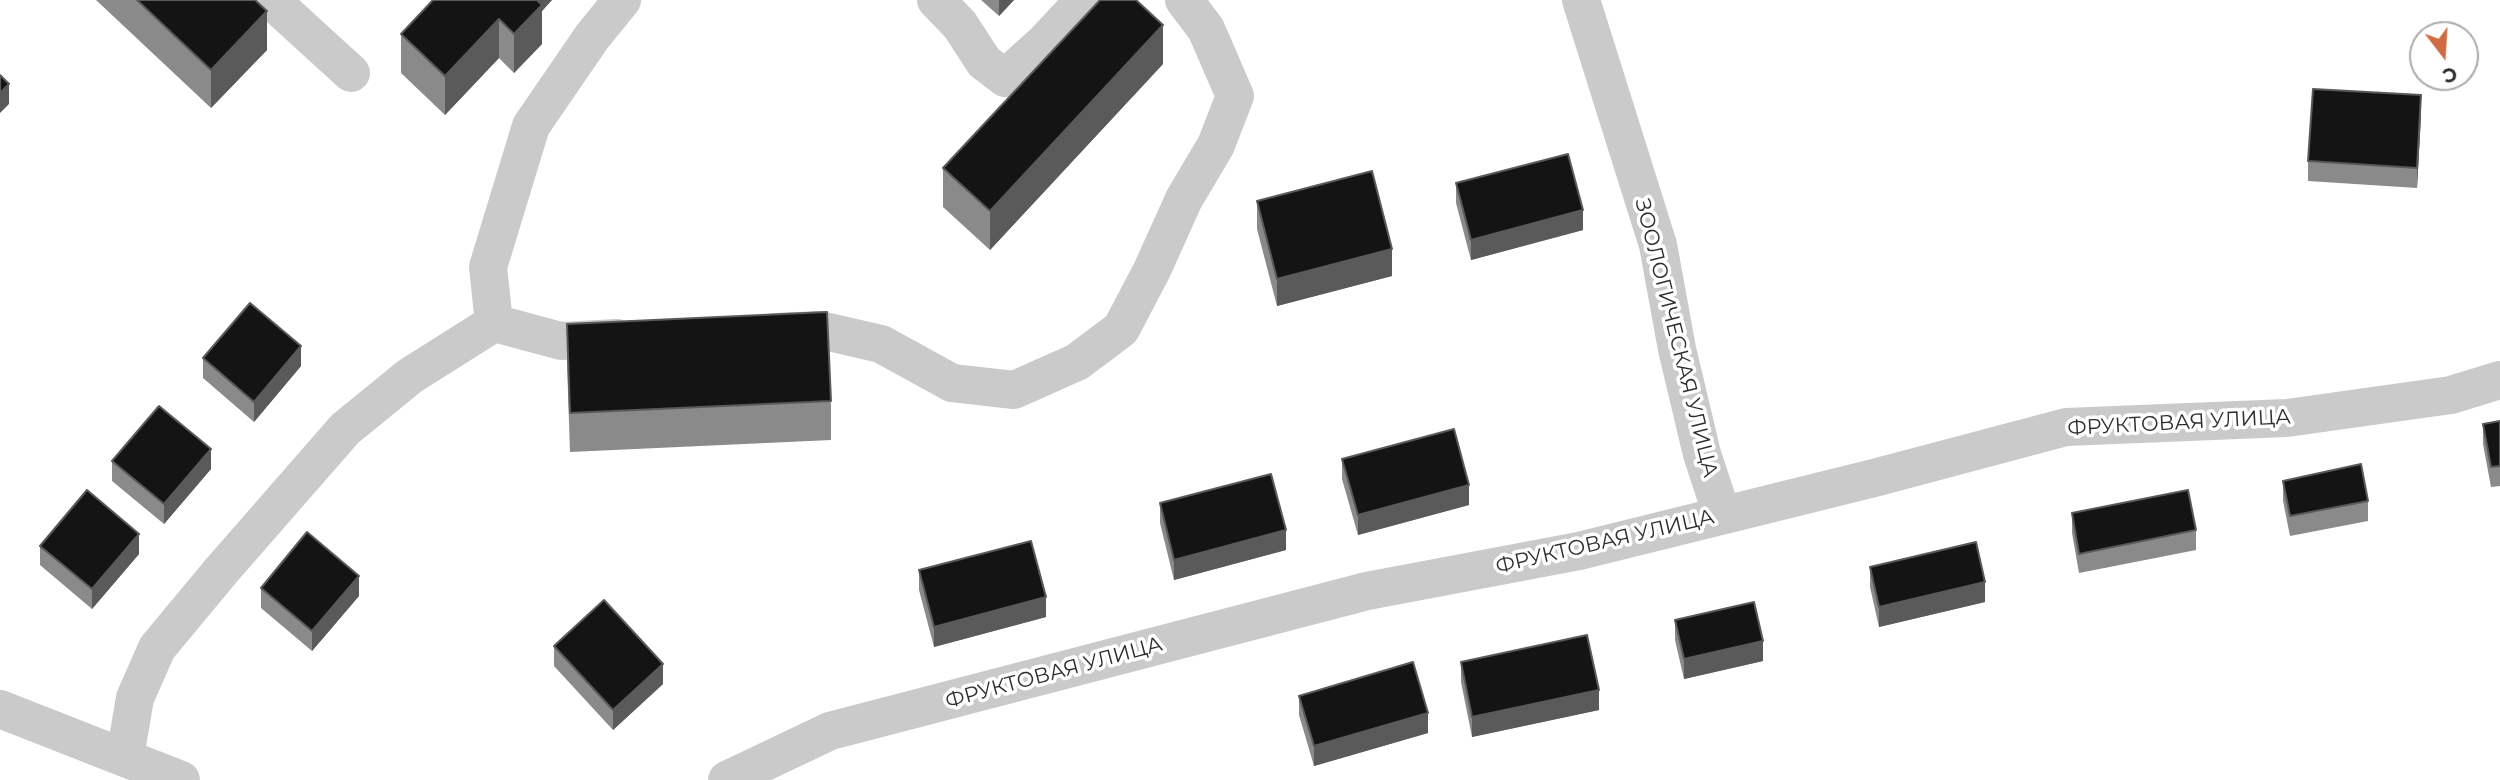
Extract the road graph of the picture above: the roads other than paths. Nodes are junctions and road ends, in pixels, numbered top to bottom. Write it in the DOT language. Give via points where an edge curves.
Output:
graph roads {
  1 [pos="271,0"];
  2 [pos="622,0"];
  3 [pos="936,0"];
  4 [pos="1084,0"];
  5 [pos="1184,0"];
  6 [pos="1581,0"];
  7 [pos="351,73"];
  8 [pos="494,323"];
  9 [pos="735,334"];
  10 [pos="653,336"];
  11 [pos="2500,380"];
  12 [pos="1722,515"];
  13 [pos="0,709"];
  14 [pos="125,757"];
  15 [pos="181,780"];
  16 [pos="727,780"];
  1 -- 7 [label="street"];
  2 -- 8 [label="street" via="531,126 488,267"];
  3 -- 4 [label="street" via="960,25 984,62 1005,78"];
  5 -- 9 [label="street" via="1206,29 1235,96 1216,145 1184,199 1121,329 1077,362 1014,390 952,383 881,344 820,330"];
  6 -- 12 [label="street, ЗООЛОГИЧЕСКАЯ УЛИЦА" via="1658,244 1677,349"];
  8 -- 10 [label="street" via="561,341"];
  8 -- 14 [label="street" via="410,376 345,429 221,571 157,648 135,698"];
  11 -- 12 [label="street, ФРУКТОВАЯ УЛИЦА" via="2451,396 2287,418 2066,427"];
  12 -- 16 [label="street, ФРУКТОВАЯ УЛИЦА" via="1580,551 1367,591 830,731"];
  13 -- 14 [label="street"];
  14 -- 15 [label="street"];
}
